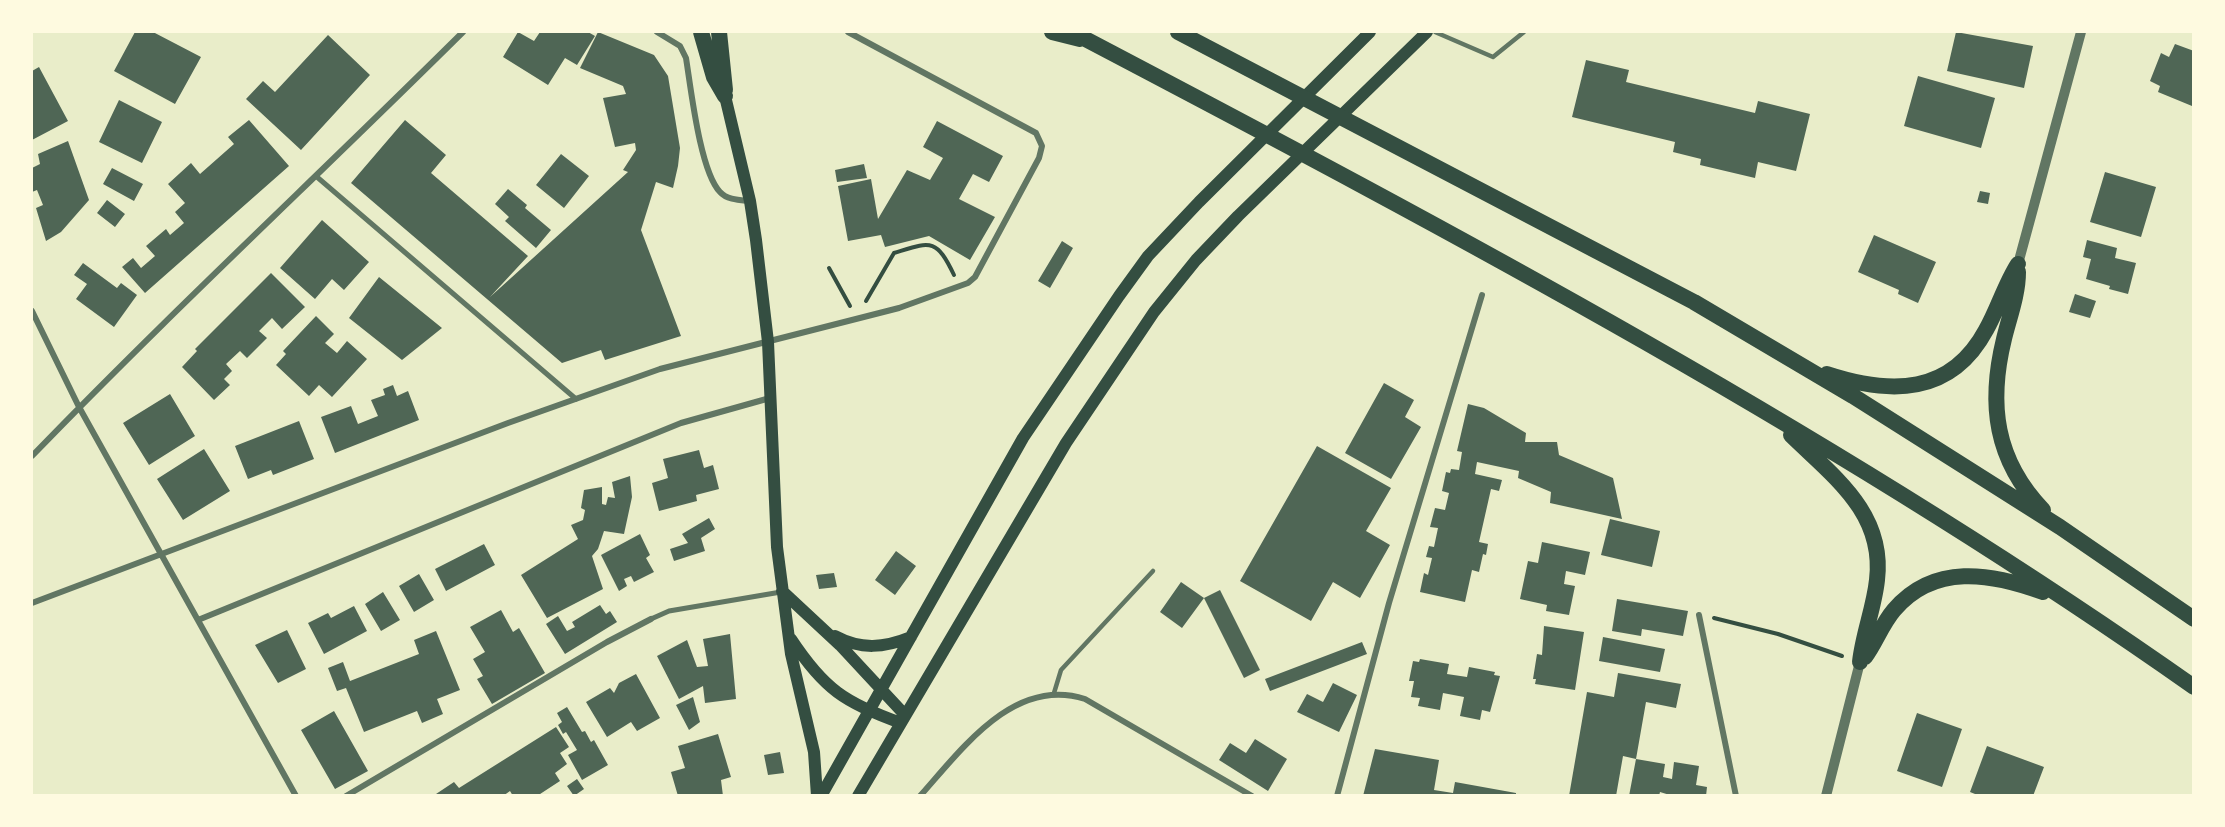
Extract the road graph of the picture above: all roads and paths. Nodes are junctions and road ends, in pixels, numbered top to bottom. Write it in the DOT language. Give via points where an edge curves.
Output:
graph roads {
  1 [pos="463,32"];
  2 [pos="657,32"];
  3 [pos="701,32"];
  4 [pos="720,32"];
  5 [pos="848,32"];
  6 [pos="1052,32"];
  7 [pos="1072,32"];
  8 [pos="1178,32"];
  9 [pos="1426,32"];
  10 [pos="1435,32"];
  11 [pos="1524,32"];
  12 [pos="2081,32"];
  13 [pos="1368,34"];
  14 [pos="1092,42"];
  15 [pos="724,96"];
  16 [pos="317,177"];
  17 [pos="750,201"];
  18 [pos="2018,264"];
  19 [pos="829,268"];
  20 [pos="960,288"];
  21 [pos="1482,295"];
  22 [pos="853,308"];
  23 [pos="861,310"];
  24 [pos="32,311"];
  25 [pos="768,342"];
  26 [pos="1796,363"];
  27 [pos="771,398"];
  28 [pos="576,399"];
  29 [pos="79,407"];
  30 [pos="1773,417"];
  31 [pos="32,456"];
  32 [pos="2060,527"];
  33 [pos="160,554"];
  34 [pos="1153,572"];
  35 [pos="782,591"];
  36 [pos="32,603"];
  37 [pos="2080,609"];
  38 [pos="1699,615"];
  39 [pos="651,619"];
  40 [pos="2193,619"];
  41 [pos="198,620"];
  42 [pos="824,630"];
  43 [pos="789,635"];
  44 [pos="911,637"];
  45 [pos="1860,662"];
  46 [pos="2193,687"];
  47 [pos="880,691"];
  48 [pos="1054,693"];
  49 [pos="869,712"];
  50 [pos="903,719"];
  51 [pos="296,795"];
  52 [pos="346,795"];
  53 [pos="819,795"];
  54 [pos="858,795"];
  55 [pos="920,795"];
  56 [pos="1252,795"];
  57 [pos="1337,795"];
  58 [pos="1736,795"];
  59 [pos="1826,795"];
  1 -- 16 [label="street"];
  2 -- 17 [label="street" via="680,46 686,58 713,182 725,196"];
  3 -- 15 [label="highway"];
  4 -- 15 [label="highway"];
  5 -- 20 [label="street" via="1036,133 1040,139 1039,158 975,277"];
  6 -- 14 [label="highway"];
  7 -- 14 [label="highway"];
  8 -- 26 [label="highway" via="1627,265"];
  9 -- 50 [label="main road" via="1196,260 1111,372"];
  10 -- 11 [label="lane" via="1493,57"];
  12 -- 18 [label="street"];
  13 -- 44 [label="main road" via="1149,256 1023,438"];
  14 -- 30 [label="highway" via="1496,256"];
  15 -- 17 [label="main road"];
  16 -- 28 [label="street"];
  16 -- 29 [label="street"];
  17 -- 25 [label="main road"];
  18 -- 26 [label="highway" via="1972,353 1941,377 1910,386 1884,387 1844,380"];
  18 -- 32 [label="highway" via="2017,290 1995,381 1998,431 2031,498"];
  19 -- 22 [label="path"];
  20 -- 23 [label="path" via="943,253 932,244 924,244 894,253"];
  20 -- 25 [label="street"];
  21 -- 57 [label="street" via="1389,603"];
  24 -- 29 [label="street"];
  25 -- 27 [label="main road"];
  25 -- 28 [label="street" via="660,369"];
  26 -- 32 [label="highway"];
  27 -- 35 [label="main road" via="775,524"];
  27 -- 41 [label="street" via="681,423"];
  28 -- 33 [label="street"];
  29 -- 31 [label="street"];
  29 -- 33 [label="street"];
  30 -- 37 [label="highway"];
  30 -- 45 [label="highway" via="1854,496 1870,527 1877,579"];
  32 -- 40 [label="highway"];
  33 -- 36 [label="street"];
  33 -- 41 [label="street"];
  34 -- 48 [label="lane" via="1061,670"];
  35 -- 39 [label="street" via="669,611"];
  35 -- 42 [label="main road"];
  35 -- 43 [label="main road"];
  37 -- 45 [label="highway" via="2018,584 1970,575 1950,576 1930,583 1902,602"];
  37 -- 46 [label="highway"];
  38 -- 45 [label="path" via="1768,632"];
  38 -- 58 [label="street"];
  39 -- 52 [label="street"];
  41 -- 51 [label="street"];
  42 -- 44 [label="main road" via="843,640 873,647"];
  42 -- 47 [label="main road"];
  43 -- 49 [label="main road" via="829,686"];
  43 -- 53 [label="main road" via="814,752"];
  44 -- 47 [label="main road"];
  45 -- 59 [label="street"];
  47 -- 49 [label="main road"];
  47 -- 50 [label="main road"];
  48 -- 55 [label="street" via="1038,695 1002,713"];
  48 -- 56 [label="street" via="1085,699"];
  49 -- 50 [label="main road"];
  49 -- 53 [label="main road"];
  50 -- 54 [label="main road"];
}
